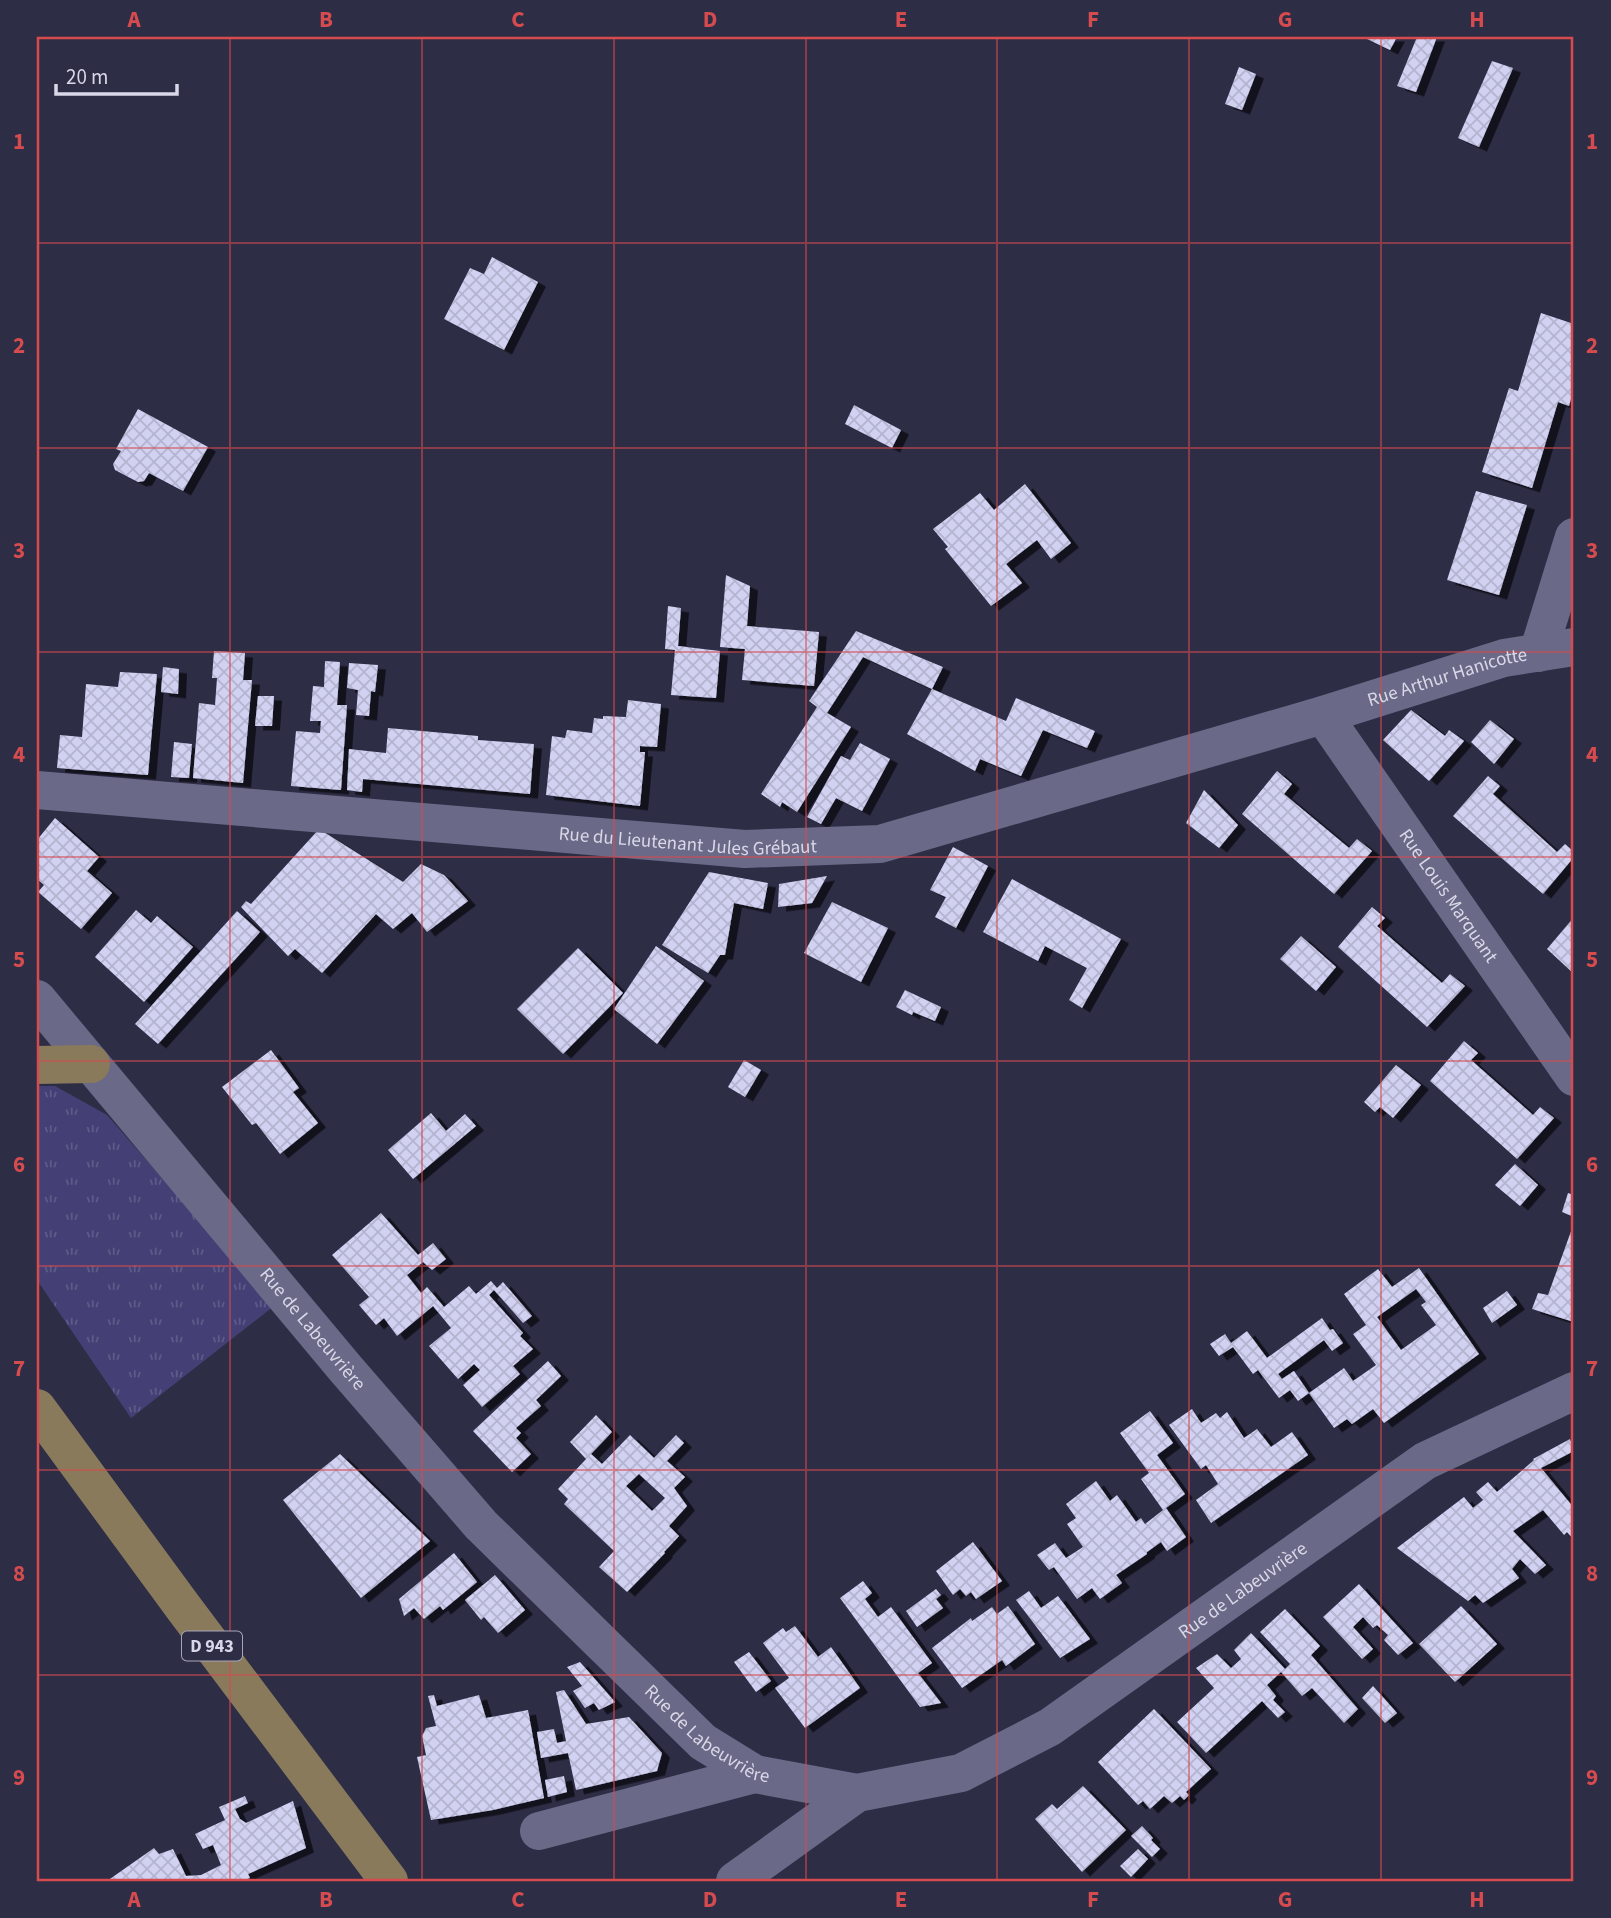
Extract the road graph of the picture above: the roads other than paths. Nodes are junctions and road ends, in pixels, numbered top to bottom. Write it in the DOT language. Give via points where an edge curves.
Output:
graph roads {
  1 [pos="1574,537"];
  2 [pos="1556,650"];
  3 [pos="1323,715"];
  4 [pos="37,790"];
  5 [pos="37,999"];
  6 [pos="37,1065"];
  7 [pos="91,1065"];
  8 [pos="1574,1077"];
  9 [pos="1574,1391"];
  10 [pos="37,1408"];
  11 [pos="755,1774"];
  12 [pos="857,1793"];
  13 [pos="539,1831"];
  14 [pos="386,1879"];
  15 [pos="735,1881"];
  1 -- 2 [label="street"];
  2 -- 3 [label="street, Rue Arthur Hanicotte" via="1504,658"];
  3 -- 4 [label="street, Rue du Lieutenant Jules Grébaut" via="880,844 745,849"];
  3 -- 8 [label="street, Rue Louis Marquant"];
  5 -- 7 [label="street, Rue de Labeuvrière"];
  6 -- 7 [label="main road"];
  7 -- 11 [label="street, Rue de Labeuvrière" via="481,1525 703,1742"];
  9 -- 12 [label="street, Rue de Labeuvrière" via="1425,1461 1050,1727 961,1773"];
  10 -- 14 [label="main road, D 943"];
  11 -- 12 [label="street, Rue de Labeuvrière"];
  11 -- 13 [label="street"];
  12 -- 15 [label="street"];
}
